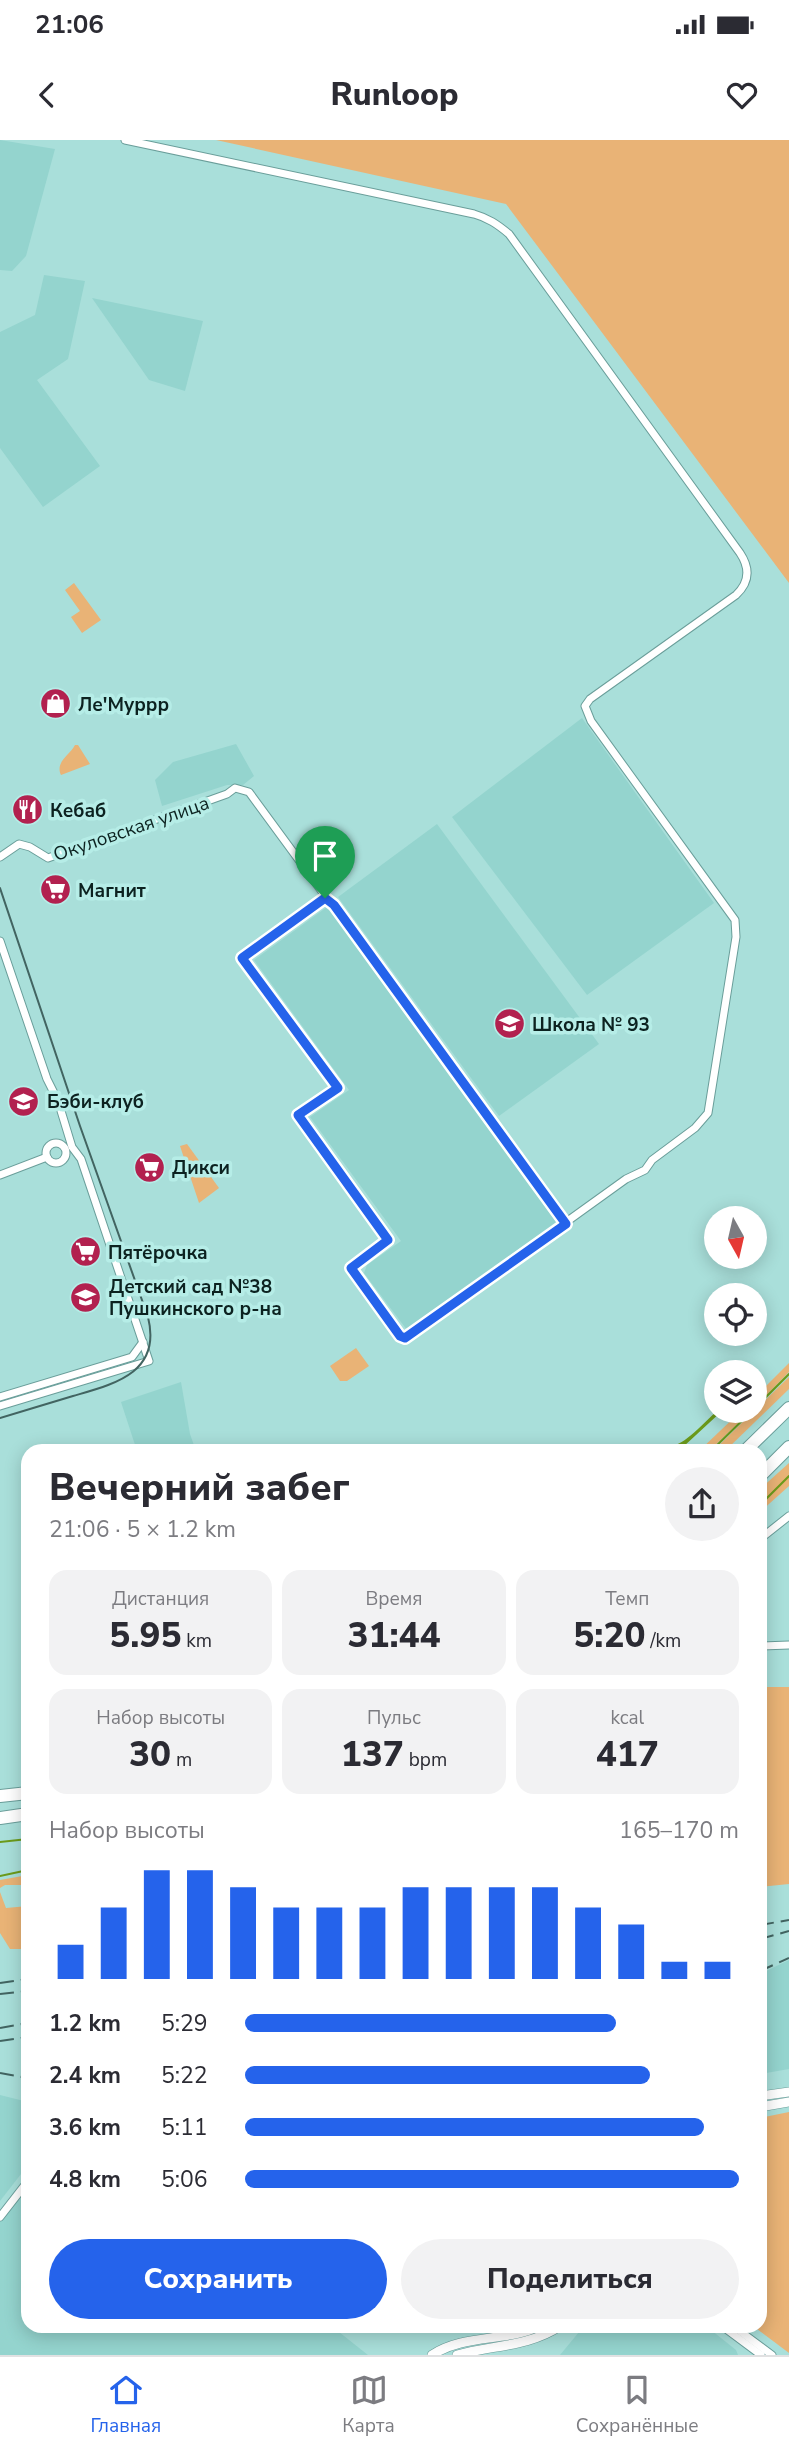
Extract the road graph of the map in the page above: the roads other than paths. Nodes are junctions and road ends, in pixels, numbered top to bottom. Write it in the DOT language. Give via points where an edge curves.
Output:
graph roads {
  1 [pos="125,140"];
  2 [pos="0,856"];
  3 [pos="325,898"];
  4 [pos="1,944"];
  5 [pos="69,1149"];
  6 [pos="47,1157"];
  7 [pos="0,1175"];
  8 [pos="566,1224"];
  9 [pos="143,1342"];
  10 [pos="0,1397"];
  11 [pos="0,1406"];
  12 [pos="789,1408"];
  13 [pos="753,1444"];
  14 [pos="789,1447"];
  15 [pos="789,1453"];
  16 [pos="767,1469"];
  17 [pos="767,1470"];
  18 [pos="789,1516"];
  19 [pos="767,1533"];
  20 [pos="789,1645"];
  21 [pos="767,1646"];
  22 [pos="21,1794"];
  23 [pos="0,1796"];
  24 [pos="21,1815"];
  25 [pos="0,1818"];
  26 [pos="789,2092"];
  27 [pos="767,2095"];
  28 [pos="789,2102"];
  29 [pos="767,2105"];
  30 [pos="21,2191"];
  31 [pos="0,2217"];
  32 [pos="519,2333"];
  33 [pos="549,2333"];
  34 [pos="731,2333"];
  35 [pos="742,2333"];
  36 [pos="453,2352"];
  37 [pos="432,2355"];
  38 [pos="761,2355"];
  39 [pos="772,2355"];
  1 -- 8 [label="street" via="474,214 499,225 746,562 748,577 741,590 585,706 591,721 730,913 737,930 706,1117 639,1175 626,1179"];
  2 -- 3 [label="street, Окуловская улица" via="19,844 48,858 239,787 249,792"];
  3 -- 8 [label="street"];
  3 -- 8 [label="street" via="242,958 338,1088 298,1115 388,1240 351,1268 397,1332 405,1338"];
  4 -- 5 [label="street" via="58,1101"];
  5 -- 6 [label="street" via="58,1162"];
  5 -- 6 [label="street" via="51,1144"];
  5 -- 9 [label="street" via="81,1159"];
  6 -- 7 [label="street"];
  9 -- 10 [label="street" via="132,1357"];
  9 -- 11 [label="street" via="149,1361"];
  12 -- 13 [label="highway"];
  14 -- 16 [label="highway"];
  15 -- 17 [label="highway"];
  18 -- 19 [label="street"];
  20 -- 21 [label="street"];
  22 -- 23 [label="highway"];
  24 -- 25 [label="highway"];
  26 -- 27 [label="street"];
  28 -- 29 [label="street"];
  30 -- 31 [label="street"];
  32 -- 36 [label="street"];
  33 -- 36 [label="street" via="522,2343"];
  34 -- 38 [label="street"];
  35 -- 39 [label="street"];
  36 -- 37 [label="street"];
}
